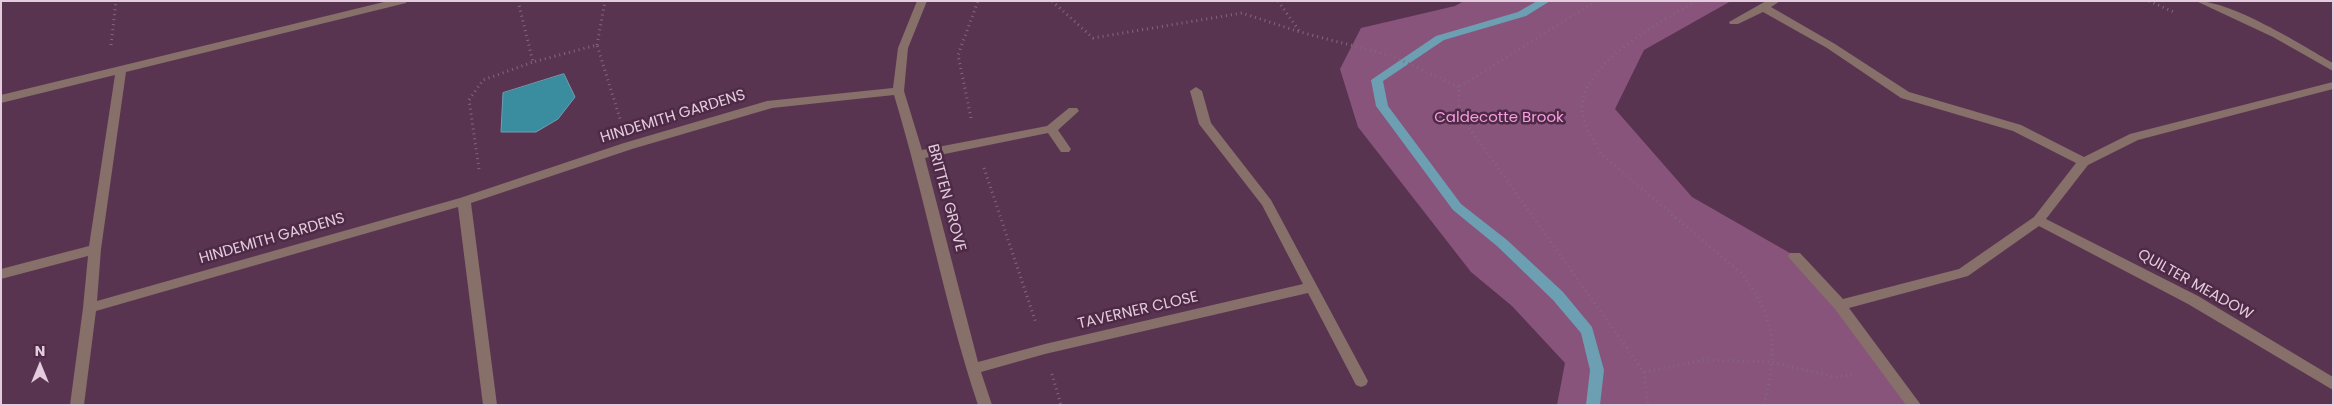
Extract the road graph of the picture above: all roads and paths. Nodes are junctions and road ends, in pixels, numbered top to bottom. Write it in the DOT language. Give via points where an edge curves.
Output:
graph roads {
  1 [pos="116,1"];
  2 [pos="402,1"];
  3 [pos="518,1"];
  4 [pos="605,1"];
  5 [pos="922,1"];
  6 [pos="978,1"];
  7 [pos="1052,1"];
  8 [pos="1278,1"];
  9 [pos="1596,1"];
  10 [pos="1696,1"];
  11 [pos="1775,1"];
  12 [pos="2201,1"];
  13 [pos="1764,8"];
  14 [pos="1734,22"];
  15 [pos="1300,32"];
  16 [pos="597,45"];
  17 [pos="533,62"];
  18 [pos="2333,68"];
  19 [pos="120,71"];
  20 [pos="2333,85"];
  21 [pos="1459,87"];
  22 [pos="898,90"];
  23 [pos="1196,91"];
  24 [pos="1,99"];
  25 [pos="1073,111"];
  26 [pos="1051,129"];
  27 [pos="976,143"];
  28 [pos="628,146"];
  29 [pos="1065,149"];
  30 [pos="918,155"];
  31 [pos="2084,162"];
  32 [pos="464,201"];
  33 [pos="2038,220"];
  34 [pos="95,249"];
  35 [pos="1795,256"];
  36 [pos="1,274"];
  37 [pos="1311,287"];
  38 [pos="1840,305"];
  39 [pos="90,308"];
  40 [pos="1045,349"];
  41 [pos="1771,362"];
  42 [pos="1886,368"];
  43 [pos="973,369"];
  44 [pos="1644,372"];
  45 [pos="1361,381"];
  46 [pos="2333,384"];
  47 [pos="78,405"];
  48 [pos="490,405"];
  49 [pos="985,405"];
  50 [pos="1061,405"];
  51 [pos="1648,405"];
  52 [pos="1764,405"];
  53 [pos="1914,405"];
  1 -- 19 [label="path" via="108,63"];
  2 -- 19 [label="street"];
  3 -- 17 [label="path"];
  4 -- 16 [label="path"];
  5 -- 22 [label="street, BRITTEN GROVE" via="903,48"];
  6 -- 27 [label="path" via="958,55"];
  7 -- 15 [label="path" via="1093,38 1242,13"];
  8 -- 15 [label="path"];
  9 -- 21 [label="path"];
  10 -- 41 [label="path" via="1637,36 1614,55 1587,88 1582,106 1588,130 1602,155 1741,273 1759,296 1770,321"];
  11 -- 13 [label="street"];
  12 -- 18 [label="street" via="2277,35"];
  13 -- 14 [label="street"];
  13 -- 31 [label="street" via="1831,46 1905,95 2017,128"];
  15 -- 21 [label="path" via="1392,56"];
  16 -- 17 [label="path"];
  16 -- 28 [label="path"];
  17 -- 32 [label="path" via="483,80 469,100 480,172"];
  19 -- 24 [label="street"];
  19 -- 34 [label="street"];
  20 -- 31 [label="street" via="2134,137"];
  21 -- 44 [label="path" via="1459,106 1468,126"];
  22 -- 28 [label="street, HINDEMITH GARDENS" via="771,104"];
  22 -- 30 [label="street, BRITTEN GROVE"];
  23 -- 37 [label="street" via="1205,124 1267,203"];
  25 -- 26 [label="street"];
  26 -- 27 [label="street"];
  26 -- 29 [label="street"];
  27 -- 30 [label="street"];
  27 -- 40 [label="path"];
  28 -- 32 [label="street, HINDEMITH GARDENS"];
  30 -- 43 [label="street, BRITTEN GROVE"];
  31 -- 33 [label="street"];
  32 -- 39 [label="street, HINDEMITH GARDENS"];
  32 -- 48 [label="street"];
  33 -- 38 [label="street" via="1962,273"];
  33 -- 46 [label="street, QUILTER MEADOW" via="2193,300"];
  34 -- 36 [label="street"];
  34 -- 39 [label="street"];
  35 -- 38 [label="street"];
  37 -- 40 [label="street, TAVERNER CLOSE"];
  37 -- 45 [label="street"];
  38 -- 42 [label="street"];
  39 -- 47 [label="street"];
  40 -- 43 [label="street, TAVERNER CLOSE"];
  40 -- 50 [label="path"];
  41 -- 42 [label="path" via="1836,377"];
  41 -- 44 [label="path" via="1704,360"];
  41 -- 52 [label="path" via="1770,384"];
  42 -- 53 [label="street"];
  43 -- 49 [label="street, BRITTEN GROVE"];
  44 -- 51 [label="path"];
}
